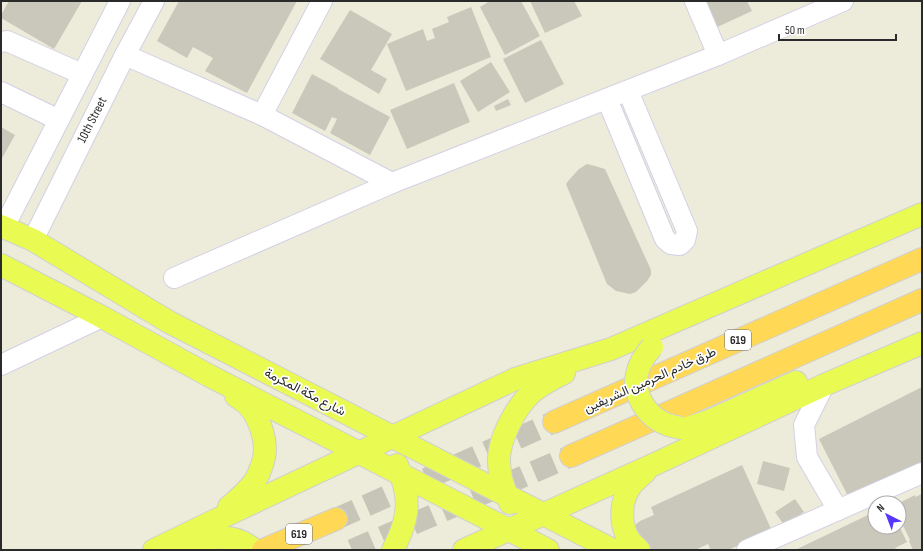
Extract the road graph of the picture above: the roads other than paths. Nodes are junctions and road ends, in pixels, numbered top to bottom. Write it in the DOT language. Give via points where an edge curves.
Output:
graph roads {
  1 [pos="120,1"];
  2 [pos="154,1"];
  3 [pos="322,1"];
  4 [pos="695,1"];
  5 [pos="844,1"];
  6 [pos="1,42"];
  7 [pos="125,55"];
  8 [pos="718,55"];
  9 [pos="82,74"];
  10 [pos="628,90"];
  11 [pos="1,92"];
  12 [pos="607,99"];
  13 [pos="262,115"];
  14 [pos="59,120"];
  15 [pos="392,183"];
  16 [pos="922,214"];
  17 [pos="2,227"];
  18 [pos="32,240"];
  19 [pos="922,258"];
  20 [pos="811,262"];
  21 [pos="1,265"];
  22 [pos="174,278"];
  23 [pos="922,300"];
  24 [pos="102,317"];
  25 [pos="922,343"];
  26 [pos="611,349"];
  27 [pos="880,362"];
  28 [pos="1,365"];
  29 [pos="208,375"];
  30 [pos="824,385"];
  31 [pos="554,422"];
  32 [pos="387,439"];
  33 [pos="359,452"];
  34 [pos="571,456"];
  35 [pos="657,463"];
  36 [pos="922,473"];
  37 [pos="401,474"];
  38 [pos="507,496"];
  39 [pos="838,510"];
  40 [pos="543,514"];
  41 [pos="336,519"];
  42 [pos="516,527"];
  43 [pos="213,529"];
  44 [pos="154,550"];
  45 [pos="182,550"];
  46 [pos="254,550"];
  47 [pos="263,550"];
  48 [pos="393,550"];
  49 [pos="464,550"];
  50 [pos="549,550"];
  51 [pos="613,550"];
  52 [pos="639,550"];
  53 [pos="747,550"];
  1 -- 9 [label="street"];
  2 -- 7 [label="street, 10th Street"];
  3 -- 13 [label="street"];
  4 -- 8 [label="street"];
  5 -- 8 [label="street"];
  6 -- 9 [label="street" via="7,41"];
  7 -- 13 [label="street"];
  7 -- 18 [label="street, 10th Street"];
  8 -- 10 [label="street"];
  9 -- 14 [label="street"];
  10 -- 12 [label="street"];
  10 -- 12 [label="street" via="688,231 680,245 671,244 665,239"];
  11 -- 14 [label="street"];
  12 -- 15 [label="street"];
  13 -- 15 [label="street"];
  14 -- 17 [label="street"];
  15 -- 22 [label="street"];
  16 -- 20 [label="main road"];
  17 -- 18 [label="main road, شارع مكة المكرمة"];
  18 -- 32 [label="main road, شارع مكة المكرمة" via="169,322 359,420"];
  19 -- 31 [label="highway, طرق خادم الحرمين الشريفين / 619"];
  20 -- 26 [label="main road"];
  20 -- 27 [label="main road, bridge" via="757,297 662,340 652,347 644,356 636,382 642,402 652,416 666,425 691,427 819,372"];
  21 -- 24 [label="main road"];
  23 -- 34 [label="highway"];
  24 -- 28 [label="street"];
  24 -- 29 [label="main road"];
  25 -- 27 [label="main road"];
  26 -- 32 [label="main road" via="515,379"];
  26 -- 38 [label="main road" via="544,384 518,409 503,437 498,461"];
  27 -- 30 [label="main road"];
  29 -- 33 [label="main road"];
  29 -- 43 [label="main road" via="248,404 262,432 265,452 255,481"];
  30 -- 35 [label="main road"];
  30 -- 39 [label="street" via="804,425 807,457"];
  32 -- 33 [label="main road"];
  32 -- 37 [label="main road"];
  32 -- 38 [label="main road, شارع مكة المكرمة"];
  33 -- 37 [label="main road"];
  33 -- 43 [label="main road"];
  35 -- 40 [label="main road"];
  35 -- 52 [label="main road" via="629,488 624,500 623,523 629,539"];
  36 -- 39 [label="street"];
  37 -- 42 [label="main road"];
  37 -- 48 [label="main road" via="408,502 404,525"];
  38 -- 40 [label="main road, شارع مكة المكرمة"];
  38 -- 42 [label="main road" via="515,512"];
  39 -- 53 [label="street"];
  40 -- 42 [label="main road"];
  40 -- 51 [label="main road, شارع مكة المكرمة"];
  41 -- 47 [label="highway, 619"];
  42 -- 49 [label="main road"];
  42 -- 50 [label="main road"];
  43 -- 44 [label="main road"];
  43 -- 45 [label="main road" via="200,542"];
  43 -- 46 [label="main road" via="224,537 235,539"];
}
